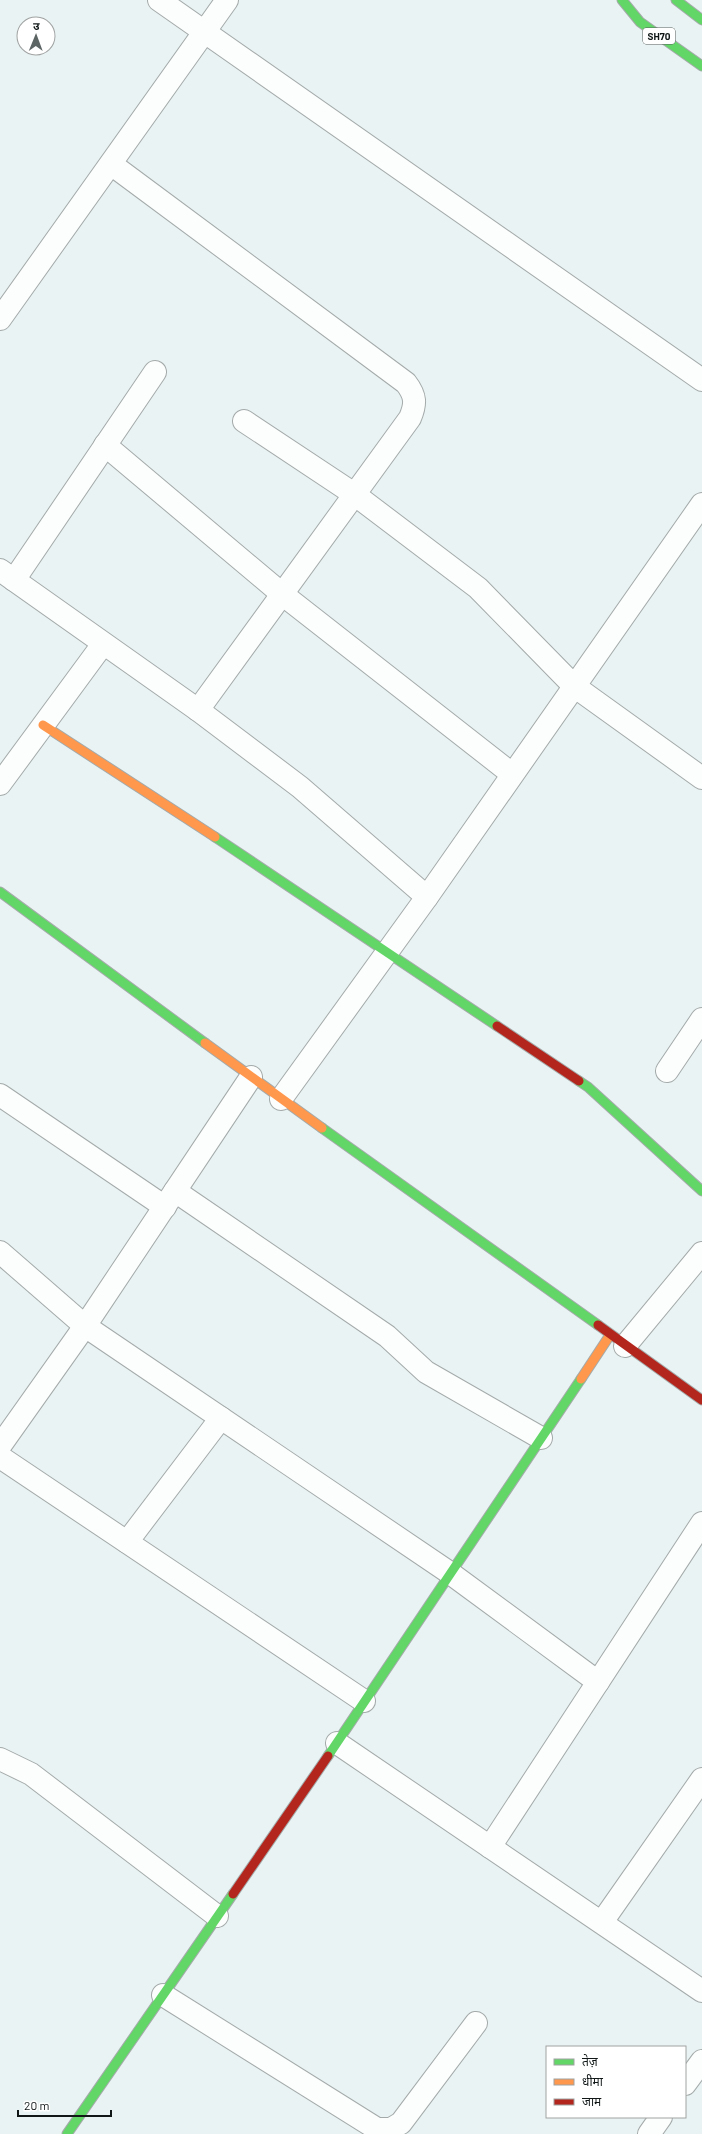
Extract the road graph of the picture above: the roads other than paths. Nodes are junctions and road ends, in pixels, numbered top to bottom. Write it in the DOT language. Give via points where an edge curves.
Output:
graph roads {
  1 [pos="159,0"];
  2 [pos="227,0"];
  3 [pos="622,0"];
  4 [pos="676,0"];
  5 [pos="702,20"];
  6 [pos="205,31"];
  7 [pos="702,66"];
  8 [pos="111,164"];
  9 [pos="0,319"];
  10 [pos="155,372"];
  11 [pos="702,380"];
  12 [pos="244,421"];
  13 [pos="106,445"];
  14 [pos="354,494"];
  15 [pos="702,504"];
  16 [pos="7,575"];
  17 [pos="282,594"];
  18 [pos="104,644"];
  19 [pos="574,686"];
  20 [pos="198,710"];
  21 [pos="43,725"];
  22 [pos="512,774"];
  23 [pos="702,778"];
  24 [pos="0,784"];
  25 [pos="0,892"];
  26 [pos="427,897"];
  27 [pos="387,952"];
  28 [pos="702,1019"];
  29 [pos="667,1071"];
  30 [pos="251,1077"];
  31 [pos="0,1095"];
  32 [pos="282,1098"];
  33 [pos="702,1191"];
  34 [pos="170,1199"];
  35 [pos="0,1252"];
  36 [pos="702,1253"];
  37 [pos="85,1326"];
  38 [pos="618,1341"];
  39 [pos="702,1400"];
  40 [pos="221,1418"];
  41 [pos="541,1438"];
  42 [pos="0,1446"];
  43 [pos="0,1457"];
  44 [pos="702,1523"];
  45 [pos="127,1542"];
  46 [pos="450,1573"];
  47 [pos="598,1682"];
  48 [pos="364,1702"];
  49 [pos="336,1743"];
  50 [pos="0,1758"];
  51 [pos="702,1779"];
  52 [pos="490,1847"];
  53 [pos="217,1916"];
  54 [pos="602,1922"];
  55 [pos="702,1991"];
  56 [pos="163,1995"];
  57 [pos="476,2023"];
  58 [pos="702,2061"];
  59 [pos="686,2083"];
  60 [pos="661,2118"];
  61 [pos="67,2134"];
  62 [pos="649,2134"];
  1 -- 6 [label="street"];
  2 -- 6 [label="street"];
  3 -- 7 [label="street, SH70" via="640,22"];
  4 -- 5 [label="street"];
  6 -- 8 [label="street"];
  6 -- 11 [label="street"];
  8 -- 9 [label="street"];
  8 -- 14 [label="street" via="406,383 414,393 415,406 410,418"];
  10 -- 13 [label="street"];
  12 -- 14 [label="street"];
  13 -- 16 [label="street"];
  13 -- 17 [label="street"];
  14 -- 17 [label="street"];
  14 -- 19 [label="street" via="478,588"];
  15 -- 19 [label="street"];
  16 -- 18 [label="street"];
  17 -- 20 [label="street"];
  17 -- 22 [label="street"];
  18 -- 20 [label="street"];
  18 -- 21 [label="street"];
  19 -- 22 [label="street"];
  19 -- 23 [label="street"];
  20 -- 26 [label="street" via="300,787"];
  21 -- 24 [label="street"];
  21 -- 27 [label="street"];
  22 -- 26 [label="street"];
  25 -- 30 [label="street"];
  26 -- 27 [label="street"];
  27 -- 32 [label="street"];
  27 -- 33 [label="street" via="588,1087"];
  28 -- 29 [label="street"];
  30 -- 32 [label="street"];
  30 -- 34 [label="street"];
  31 -- 34 [label="street"];
  32 -- 38 [label="street"];
  34 -- 37 [label="street"];
  34 -- 41 [label="street" via="387,1336 426,1372"];
  35 -- 37 [label="street"];
  36 -- 38 [label="street"];
  37 -- 40 [label="street"];
  37 -- 42 [label="street"];
  38 -- 39 [label="street"];
  38 -- 41 [label="street"];
  40 -- 45 [label="street"];
  40 -- 46 [label="street"];
  41 -- 46 [label="street"];
  43 -- 45 [label="street"];
  44 -- 47 [label="street"];
  45 -- 48 [label="street"];
  46 -- 47 [label="street"];
  46 -- 48 [label="street"];
  47 -- 52 [label="street"];
  48 -- 49 [label="street"];
  49 -- 52 [label="street"];
  49 -- 53 [label="street"];
  50 -- 53 [label="street" via="31,1774"];
  51 -- 54 [label="street"];
  52 -- 54 [label="street"];
  53 -- 56 [label="street"];
  54 -- 55 [label="street"];
  56 -- 57 [label="street" via="377,2129 391,2129 402,2123"];
  56 -- 61 [label="street"];
  58 -- 59 [label="street"];
  60 -- 62 [label="street"];
}
